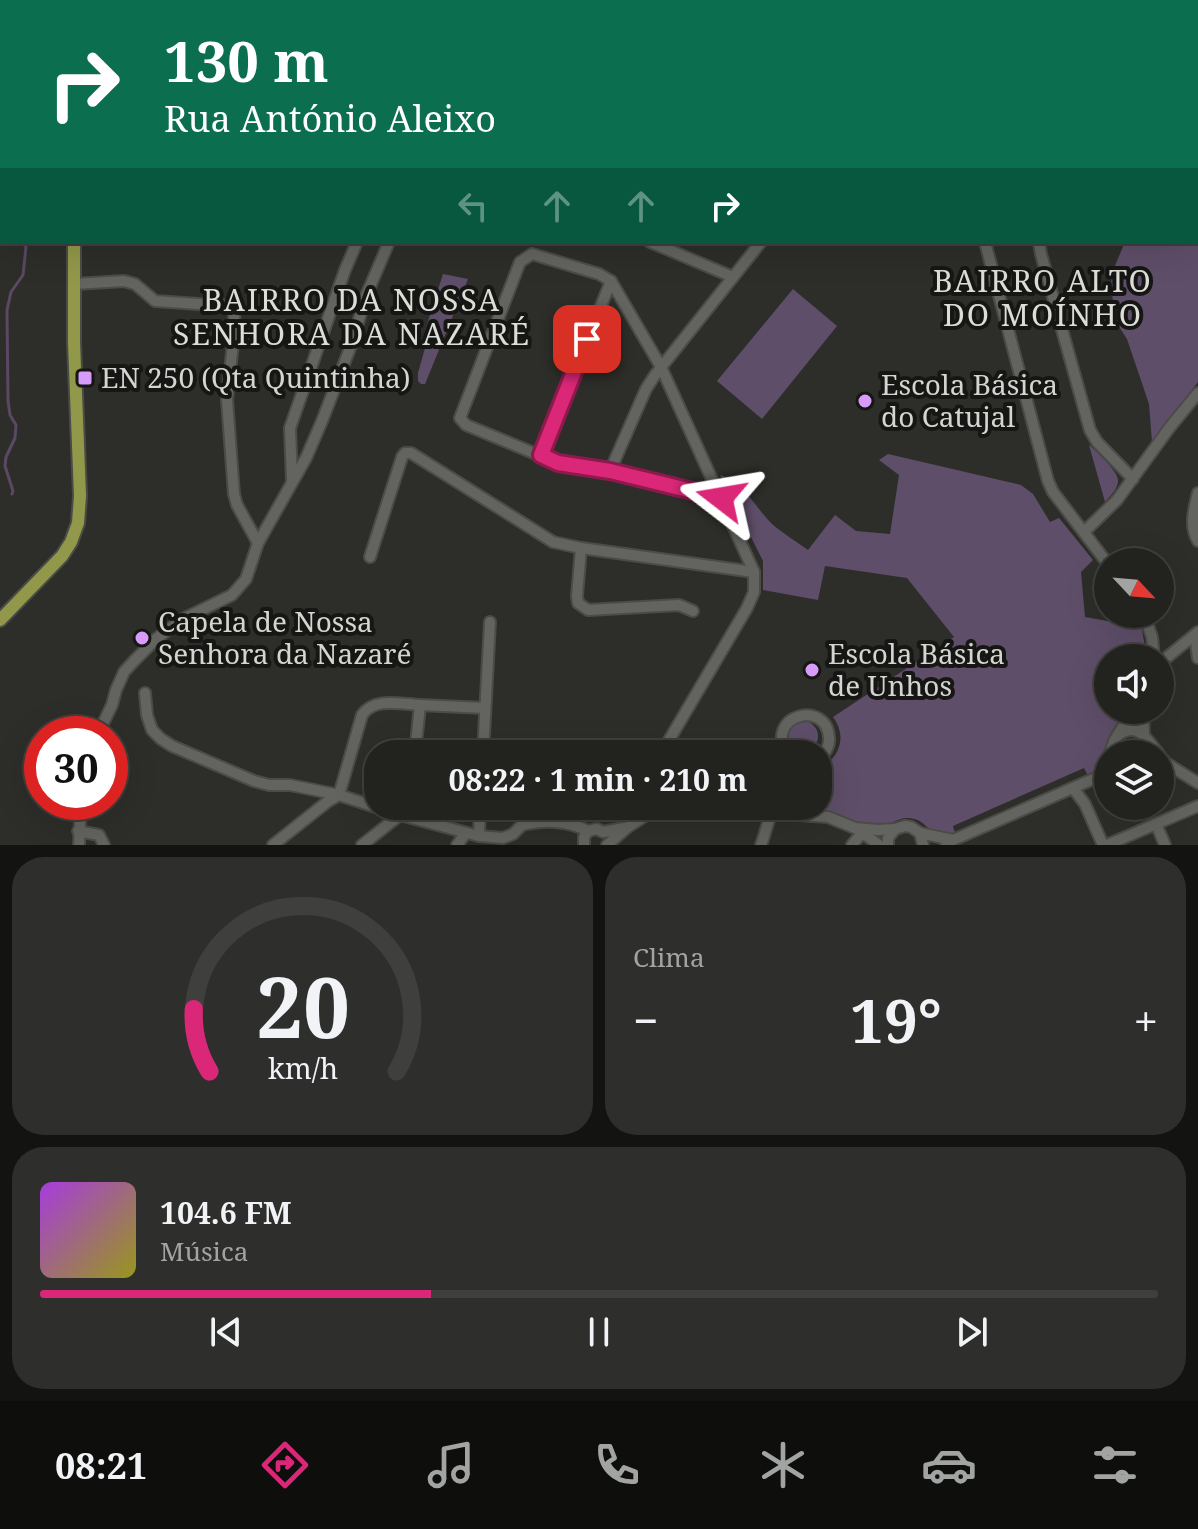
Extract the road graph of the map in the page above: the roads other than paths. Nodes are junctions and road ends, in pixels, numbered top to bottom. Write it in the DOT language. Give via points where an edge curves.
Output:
graph roads {
  1 [pos="74,244"];
  2 [pos="356,244"];
  3 [pos="388,244"];
  4 [pos="657,244"];
  5 [pos="759,244"];
  6 [pos="986,244"];
  7 [pos="1039,244"];
  8 [pos="733,277"];
  9 [pos="611,281"];
  10 [pos="74,284"];
  11 [pos="661,367"];
  12 [pos="1198,393"];
  13 [pos="541,455"];
  14 [pos="610,471"];
  15 [pos="1133,479"];
  16 [pos="292,480"];
  17 [pos="1198,493"];
  18 [pos="721,498"];
  19 [pos="1084,532"];
  20 [pos="1198,541"];
  21 [pos="258,543"];
  22 [pos="581,548"];
  23 [pos="1096,548"];
  24 [pos="370,557"];
  25 [pos="754,572"];
  26 [pos="693,611"];
  27 [pos="0,620"];
  28 [pos="490,622"];
  29 [pos="1196,634"];
  30 [pos="1174,652"];
  31 [pos="1198,658"];
  32 [pos="145,693"];
  33 [pos="420,705"];
  34 [pos="485,708"];
  35 [pos="107,716"];
  36 [pos="1125,724"];
  37 [pos="1144,724"];
  38 [pos="1118,735"];
  39 [pos="1146,738"];
  40 [pos="416,740"];
  41 [pos="484,740"];
  42 [pos="671,740"];
  43 [pos="782,740"];
  44 [pos="828,740"];
  45 [pos="1116,740"];
  46 [pos="1174,767"];
  47 [pos="1094,780"];
  48 [pos="1198,783"];
  49 [pos="1073,788"];
  50 [pos="339,795"];
  51 [pos="364,801"];
  52 [pos="1198,806"];
  53 [pos="832,819"];
  54 [pos="79,820"];
  55 [pos="395,820"];
  56 [pos="428,820"];
  57 [pos="480,820"];
  58 [pos="522,820"];
  59 [pos="637,820"];
  60 [pos="770,820"];
  61 [pos="1156,824"];
  62 [pos="522,825"];
  63 [pos="628,827"];
  64 [pos="895,829"];
  65 [pos="859,830"];
  66 [pos="78,831"];
  67 [pos="588,831"];
  68 [pos="603,832"];
  69 [pos="466,833"];
  70 [pos="920,833"];
  71 [pos="479,836"];
  72 [pos="502,842"];
  73 [pos="949,842"];
  74 [pos="79,845"];
  75 [pos="104,845"];
  76 [pos="273,845"];
  77 [pos="362,845"];
  78 [pos="457,845"];
  79 [pos="584,845"];
  80 [pos="606,845"];
  81 [pos="761,845"];
  82 [pos="852,845"];
  83 [pos="879,845"];
  84 [pos="888,845"];
  85 [pos="923,845"];
  86 [pos="1105,845"];
  87 [pos="1165,845"];
  1 -- 10 [label="main road"];
  2 -- 16 [label="street" via="290,428"];
  3 -- 16 [label="street" via="337,384"];
  4 -- 8 [label="street"];
  5 -- 8 [label="street"];
  6 -- 19 [label="street" via="1048,481"];
  7 -- 15 [label="street" via="1090,430"];
  8 -- 11 [label="street"];
  9 -- 11 [label="street"];
  9 -- 13 [label="street"];
  9 -- 13 [label="street" via="532,254 520,262 460,418"];
  10 -- 21 [label="street" via="124,281 155,301 233,308 227,400 234,494"];
  10 -- 27 [label="main road" via="78,523 62,556"];
  11 -- 14 [label="street"];
  11 -- 18 [label="street"];
  12 -- 15 [label="street"];
  13 -- 14 [label="street"];
  14 -- 18 [label="street"];
  15 -- 19 [label="street"];
  16 -- 21 [label="street"];
  17 -- 20 [label="street" via="1193,532"];
  18 -- 25 [label="street"];
  19 -- 23 [label="street"];
  21 -- 35 [label="street" via="246,579 232,595 181,620 124,672"];
  22 -- 24 [label="street" via="553,542 405,453"];
  22 -- 25 [label="street"];
  22 -- 26 [label="street" via="577,596 582,607 679,605"];
  25 -- 42 [label="street" via="747,608"];
  28 -- 34 [label="street"];
  29 -- 30 [label="street"];
  29 -- 31 [label="street"];
  32 -- 50 [label="street" via="152,730 172,746 254,781"];
  33 -- 34 [label="street"];
  33 -- 40 [label="street"];
  33 -- 50 [label="street" via="367,707"];
  34 -- 41 [label="street"];
  36 -- 38 [label="street"];
  37 -- 39 [label="street"];
  38 -- 39 [label="street" via="1131,730"];
  38 -- 45 [label="street"];
  43 -- 44 [label="street" via="786,725 807,715 821,721"];
  46 -- 48 [label="street"];
  47 -- 49 [label="street"];
  49 -- 73 [label="street"];
  49 -- 86 [label="street"];
  50 -- 51 [label="street"];
  50 -- 76 [label="street"];
  52 -- 61 [label="street"];
  53 -- 65 [label="street"];
  54 -- 66 [label="street"];
  55 -- 77 [label="street"];
  56 -- 69 [label="street"];
  57 -- 71 [label="street"];
  58 -- 62 [label="street"];
  59 -- 63 [label="street"];
  60 -- 81 [label="street"];
  61 -- 86 [label="street"];
  61 -- 87 [label="street"];
  62 -- 67 [label="street" via="553,820"];
  62 -- 72 [label="street"];
  63 -- 68 [label="street"];
  63 -- 80 [label="street"];
  64 -- 65 [label="street"];
  64 -- 70 [label="street" via="905,826"];
  64 -- 84 [label="street"];
  65 -- 82 [label="street"];
  65 -- 83 [label="street"];
  66 -- 74 [label="street"];
  66 -- 75 [label="street" via="99,835"];
  67 -- 68 [label="street"];
  67 -- 79 [label="street"];
  68 -- 80 [label="street"];
  69 -- 71 [label="street"];
  69 -- 78 [label="street"];
  70 -- 73 [label="street"];
  70 -- 85 [label="street"];
  71 -- 72 [label="street"];
}
